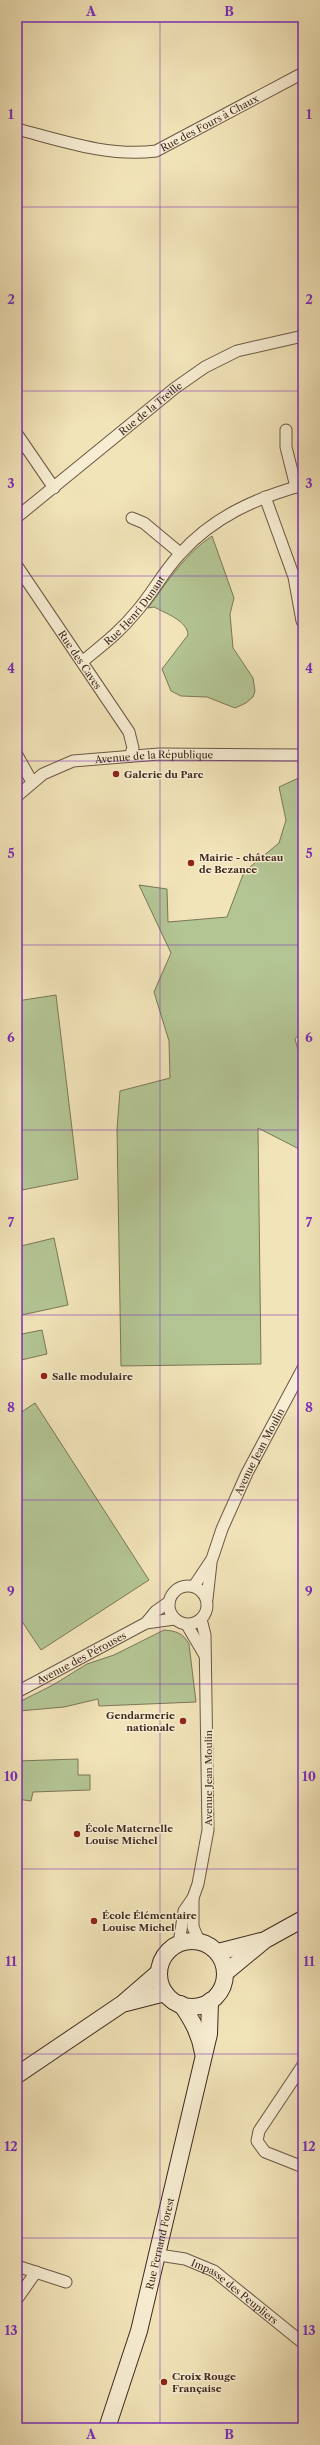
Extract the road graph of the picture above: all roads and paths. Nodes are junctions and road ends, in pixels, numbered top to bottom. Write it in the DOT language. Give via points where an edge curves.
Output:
graph roads {
  1 [pos="303,73"];
  2 [pos="17,129"];
  3 [pos="303,336"];
  4 [pos="286,430"];
  5 [pos="17,434"];
  6 [pos="300,486"];
  7 [pos="54,488"];
  8 [pos="266,497"];
  9 [pos="17,517"];
  10 [pos="132,518"];
  11 [pos="180,553"];
  12 [pos="17,566"];
  13 [pos="302,621"];
  14 [pos="82,662"];
  15 [pos="17,756"];
  16 [pos="130,756"];
  17 [pos="303,756"];
  18 [pos="32,782"];
  19 [pos="17,796"];
  20 [pos="303,1368"];
  21 [pos="212,1559"];
  22 [pos="194,1586"];
  23 [pos="207,1599"];
  24 [pos="169,1602"];
  25 [pos="174,1619"];
  26 [pos="202,1619"];
  27 [pos="146,1623"];
  28 [pos="187,1625"];
  29 [pos="205,1657"];
  30 [pos="17,1692"];
  31 [pos="193,1898"];
  32 [pos="303,1918"];
  33 [pos="265,1940"];
  34 [pos="199,1941"];
  35 [pos="179,1943"];
  36 [pos="218,1952"];
  37 [pos="159,1972"];
  38 [pos="225,1973"];
  39 [pos="165,1993"];
  40 [pos="210,2001"];
  41 [pos="122,2004"];
  42 [pos="181,2004"];
  43 [pos="204,2056"];
  44 [pos="303,2065"];
  45 [pos="17,2075"];
  46 [pos="303,2167"];
  47 [pos="159,2255"];
  48 [pos="17,2266"];
  49 [pos="36,2272"];
  50 [pos="66,2282"];
  51 [pos="17,2299"];
  52 [pos="303,2343"];
  53 [pos="107,2428"];
  1 -- 2 [label="street, Rue des Fours à Chaux" via="156,151 138,153 92,149"];
  3 -- 7 [label="street, Rue de la Treille" via="237,351 205,368 175,388"];
  4 -- 6 [label="street, Rue Henri Dunant" via="286,448"];
  5 -- 7 [label="street"];
  6 -- 8 [label="street, Rue Henri Dunant"];
  7 -- 9 [label="street, Rue de la Treille"];
  8 -- 11 [label="street, Rue Henri Dunant" via="236,510 217,522"];
  8 -- 13 [label="street" via="294,577"];
  10 -- 11 [label="street" via="144,522"];
  11 -- 14 [label="street, Rue Henri Dunant" via="137,612 112,638"];
  12 -- 14 [label="street, Rue des Caves"];
  14 -- 16 [label="street, Rue des Caves" via="129,732 133,748"];
  15 -- 18 [label="street"];
  16 -- 17 [label="street, Avenue de la République"];
  16 -- 18 [label="street, Avenue de la République" via="73,761 51,769"];
  18 -- 19 [label="street, Avenue de la République"];
  20 -- 21 [label="street, Avenue Jean Moulin" via="247,1473 222,1529"];
  21 -- 22 [label="street, Avenue Jean Moulin"];
  21 -- 23 [label="street, Avenue Jean Moulin"];
  22 -- 23 [label="street" via="202,1591"];
  22 -- 24 [label="street" via="180,1587"];
  23 -- 26 [label="street" via="206,1613"];
  24 -- 25 [label="street"];
  24 -- 27 [label="street, Avenue des Pérouses" via="156,1611"];
  25 -- 27 [label="street, Avenue des Pérouses"];
  25 -- 28 [label="street"];
  26 -- 28 [label="street"];
  26 -- 29 [label="street, Avenue Jean Moulin"];
  27 -- 30 [label="street, Avenue des Pérouses"];
  28 -- 29 [label="street, Avenue Jean Moulin"];
  29 -- 31 [label="street, Avenue Jean Moulin" via="209,1813 204,1856"];
  31 -- 34 [label="street, Avenue Jean Moulin" via="194,1927"];
  31 -- 35 [label="street, Avenue Jean Moulin" via="184,1911"];
  32 -- 33 [label="main road"];
  33 -- 36 [label="main road"];
  33 -- 38 [label="main road"];
  34 -- 35 [label="main road"];
  34 -- 36 [label="main road"];
  35 -- 37 [label="main road" via="165,1955"];
  36 -- 38 [label="main road"];
  37 -- 39 [label="main road" via="160,1983"];
  37 -- 41 [label="main road"];
  38 -- 40 [label="main road" via="224,1984"];
  39 -- 41 [label="main road"];
  39 -- 42 [label="main road"];
  40 -- 42 [label="main road" via="201,2006"];
  40 -- 43 [label="main road, Rue Fernand Forest" via="209,2034"];
  41 -- 45 [label="main road"];
  42 -- 43 [label="main road, Rue Fernand Forest" via="200,2037"];
  43 -- 47 [label="main road, Rue Fernand Forest"];
  44 -- 46 [label="street" via="259,2131 257,2141 265,2152"];
  47 -- 52 [label="street, Impasse des Peupliers" via="185,2259 214,2271"];
  47 -- 53 [label="main road, Rue Fernand Forest" via="139,2331"];
  48 -- 49 [label="street"];
  49 -- 50 [label="street"];
  49 -- 51 [label="street"];
}
